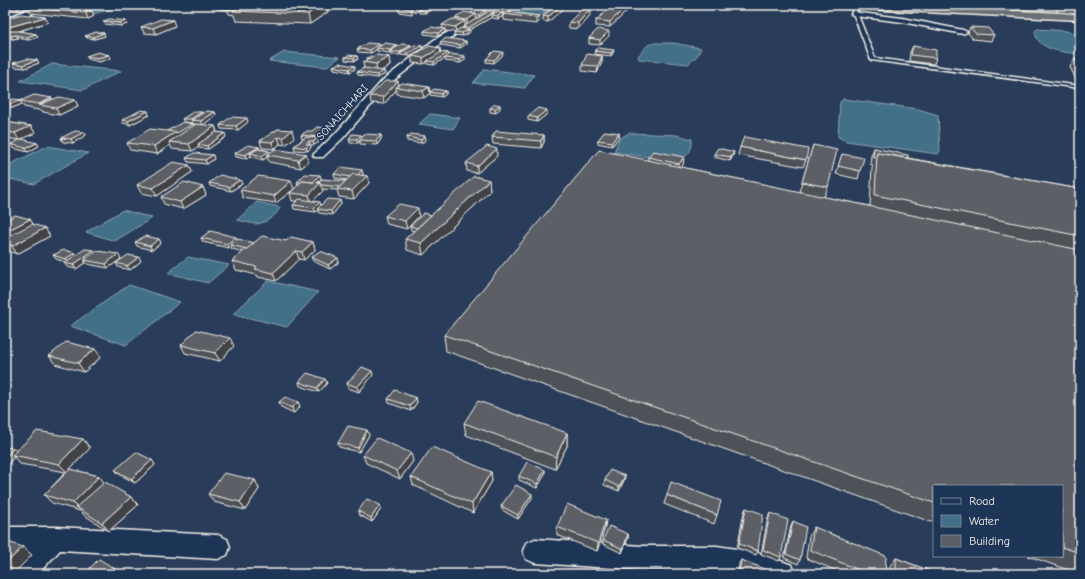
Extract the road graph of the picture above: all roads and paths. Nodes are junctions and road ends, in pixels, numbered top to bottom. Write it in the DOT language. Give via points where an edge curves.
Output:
graph roads {
  1 [pos="43,5"];
  2 [pos="216,5"];
  3 [pos="502,5"];
  4 [pos="819,6"];
  5 [pos="839,6"];
  6 [pos="855,8"];
  7 [pos="236,10"];
  8 [pos="1080,18"];
  9 [pos="5,22"];
  10 [pos="963,32"];
  11 [pos="1080,87"];
  12 [pos="319,155"];
  13 [pos="55,538"];
  14 [pos="5,539"];
  15 [pos="218,547"];
  16 [pos="535,551"];
  17 [pos="21,574"];
  18 [pos="783,574"];
  1 -- 9 [label="street"];
  2 -- 7 [label="lane"];
  3 -- 12 [label="street, SONAICHHARI" via="437,42 386,82"];
  4 -- 5 [label="path"];
  5 -- 6 [label="highway"];
  6 -- 8 [label="highway"];
  6 -- 10 [label="street"];
  6 -- 11 [label="lane" via="873,59"];
  13 -- 14 [label="street"];
  13 -- 15 [label="street"];
  13 -- 17 [label="street"];
  16 -- 18 [label="street" via="642,558 717,558 756,564"];
}
